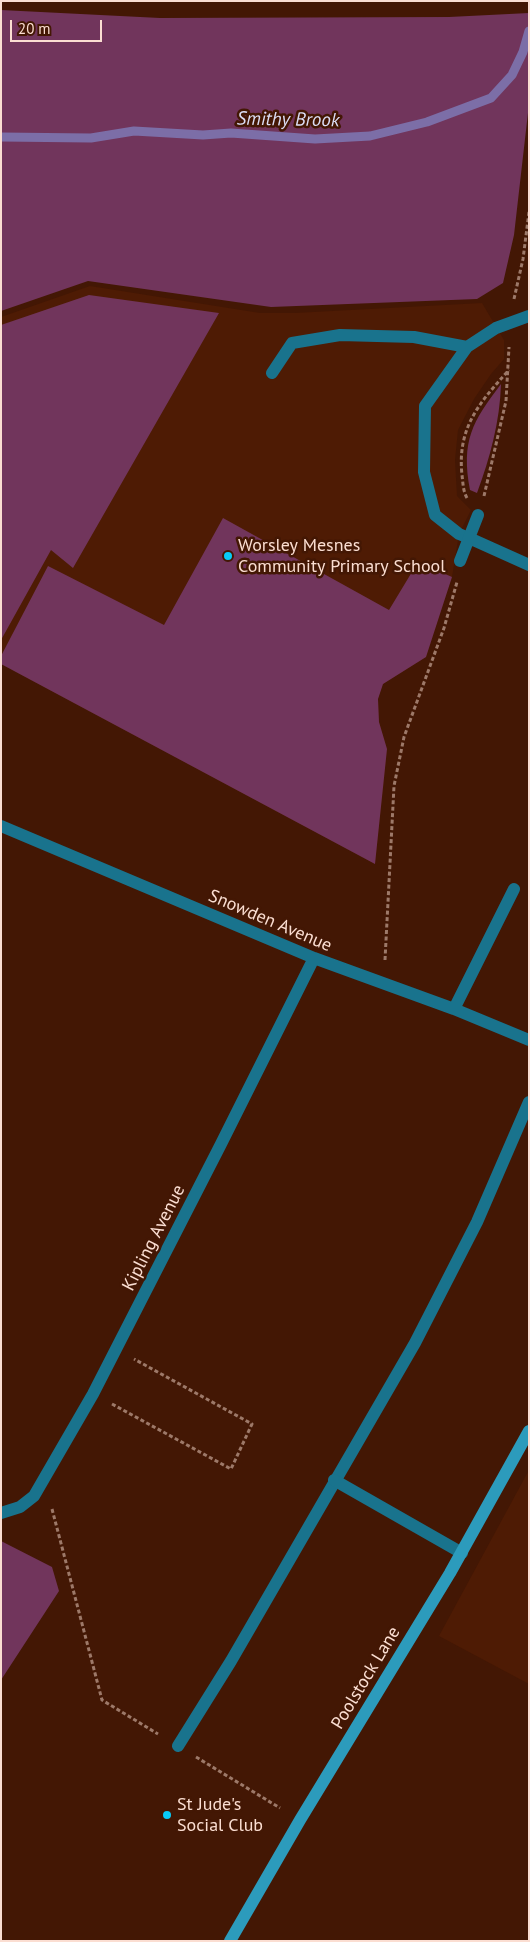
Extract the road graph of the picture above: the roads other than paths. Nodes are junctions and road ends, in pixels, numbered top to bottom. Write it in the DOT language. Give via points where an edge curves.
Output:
graph roads {
  1 [pos="529,316"];
  2 [pos="467,346"];
  3 [pos="272,373"];
  4 [pos="478,515"];
  5 [pos="469,538"];
  6 [pos="460,561"];
  7 [pos="529,565"];
  8 [pos="1,826"];
  9 [pos="514,889"];
  10 [pos="314,958"];
  11 [pos="454,1009"];
  12 [pos="529,1040"];
  13 [pos="529,1102"];
  14 [pos="529,1431"];
  15 [pos="334,1480"];
  16 [pos="1,1513"];
  17 [pos="462,1553"];
  18 [pos="178,1746"];
  19 [pos="230,1941"];
  1 -- 2 [label="street" via="508,322"];
  2 -- 3 [label="street" via="414,337 340,335 292,344"];
  2 -- 5 [label="street" via="425,406 424,472 435,515"];
  4 -- 5 [label="street"];
  5 -- 6 [label="street"];
  5 -- 7 [label="street"];
  8 -- 10 [label="street, Snowden Avenue"];
  9 -- 11 [label="street"];
  10 -- 11 [label="street, Snowden Avenue"];
  10 -- 16 [label="street, Kipling Avenue" via="93,1394 34,1496 20,1507"];
  11 -- 12 [label="street, Snowden Avenue"];
  13 -- 15 [label="street" via="477,1222 415,1343"];
  14 -- 17 [label="main road, Poolstock Lane"];
  15 -- 17 [label="street"];
  15 -- 18 [label="street" via="231,1661"];
  17 -- 19 [label="main road, Poolstock Lane"];
}
